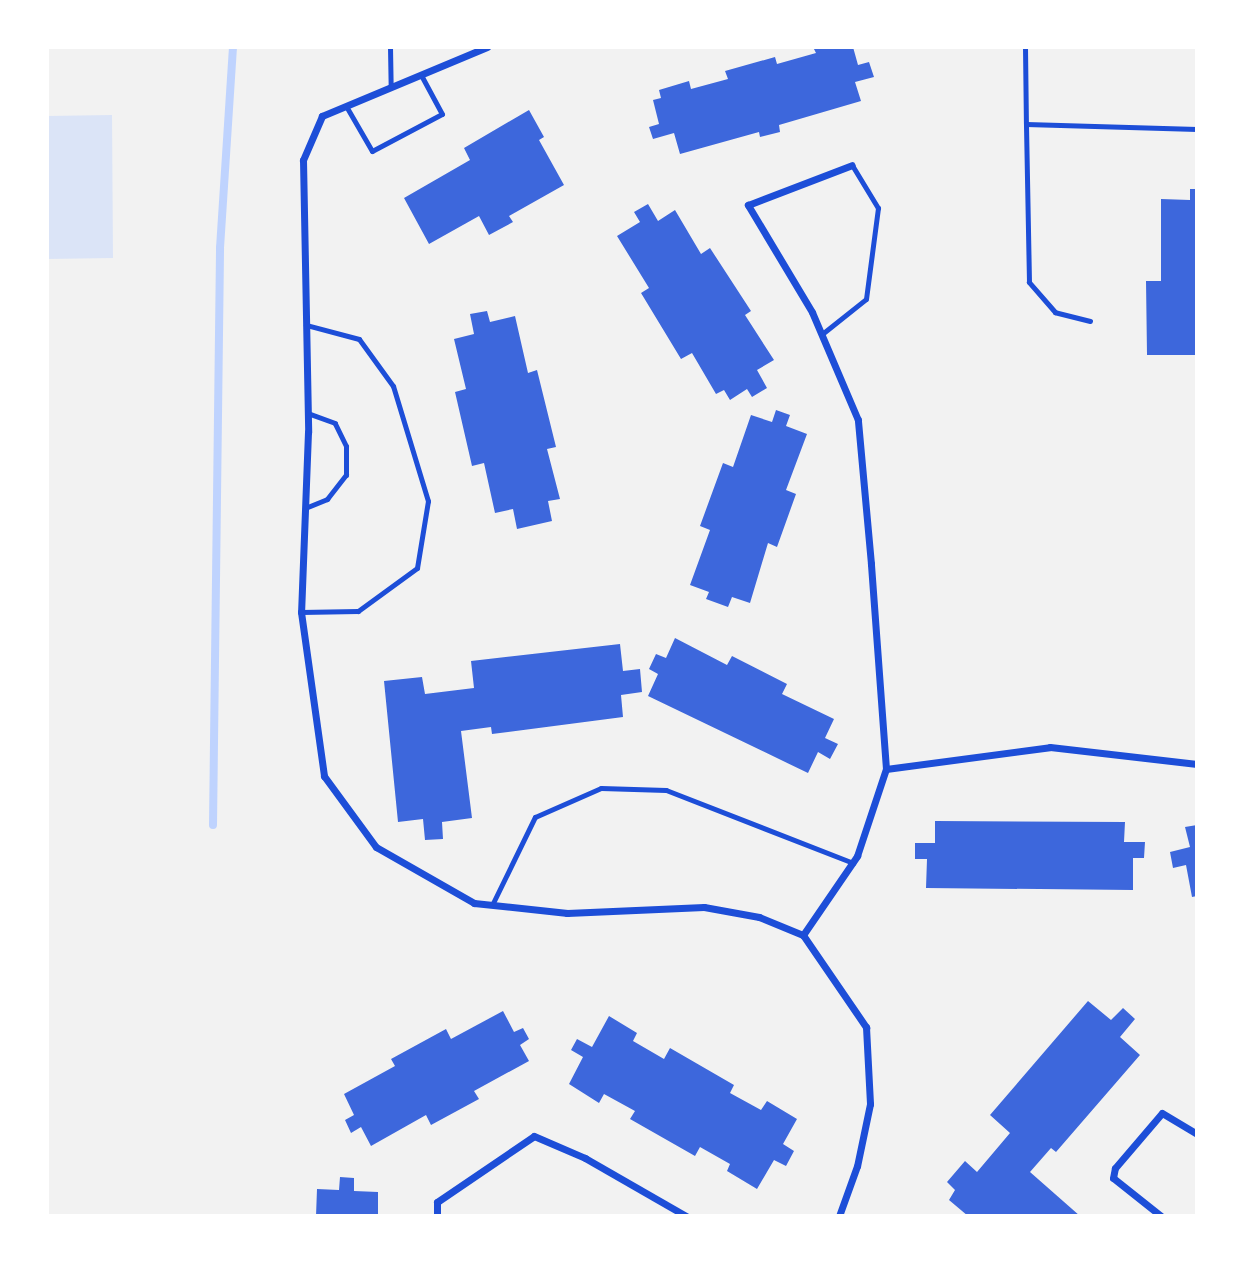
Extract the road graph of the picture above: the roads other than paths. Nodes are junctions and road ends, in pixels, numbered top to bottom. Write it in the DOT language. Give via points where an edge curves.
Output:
graph roads {
  1 [pos="390,47"];
  2 [pos="486,47"];
  3 [pos="1026,47"];
  4 [pos="421,75"];
  5 [pos="391,86"];
  6 [pos="346,106"];
  7 [pos="1026,124"];
  8 [pos="1197,129"];
  9 [pos="852,165"];
  10 [pos="1090,321"];
  11 [pos="306,325"];
  12 [pos="822,334"];
  13 [pos="307,413"];
  14 [pos="305,508"];
  15 [pos="301,612"];
  16 [pos="1197,764"];
  17 [pos="886,769"];
  18 [pos="853,863"];
  19 [pos="492,905"];
  20 [pos="803,935"];
  21 [pos="1197,1135"];
  22 [pos="437,1216"];
  23 [pos="685,1216"];
  24 [pos="839,1216"];
  25 [pos="1161,1216"];
  1 -- 5 [label="lane"];
  2 -- 4 [label="street"];
  3 -- 7 [label="lane"];
  4 -- 5 [label="street"];
  4 -- 6 [label="lane" via="442,114 372,151"];
  5 -- 6 [label="street"];
  6 -- 11 [label="street" via="322,116 303,160"];
  7 -- 8 [label="lane"];
  7 -- 10 [label="lane" via="1029,282 1055,312"];
  9 -- 12 [label="lane" via="878,208 866,299"];
  9 -- 12 [label="street" via="748,205"];
  11 -- 13 [label="street"];
  11 -- 15 [label="lane" via="359,339 393,386 428,501 417,568 358,611"];
  12 -- 17 [label="street" via="858,420"];
  13 -- 14 [label="street"];
  13 -- 14 [label="lane" via="335,423 346,446 346,475 327,499"];
  14 -- 15 [label="street"];
  15 -- 19 [label="street" via="324,776 376,847 474,903"];
  16 -- 17 [label="street" via="1050,747"];
  17 -- 18 [label="street"];
  18 -- 19 [label="lane" via="666,790 601,788 535,817"];
  18 -- 20 [label="street"];
  19 -- 20 [label="street" via="568,913 704,907 759,917"];
  20 -- 24 [label="street" via="866,1027 870,1104 858,1166"];
  21 -- 25 [label="street" via="1162,1113 1115,1168 1113,1178"];
  22 -- 23 [label="street" via="437,1202 534,1136 585,1158"];
}
